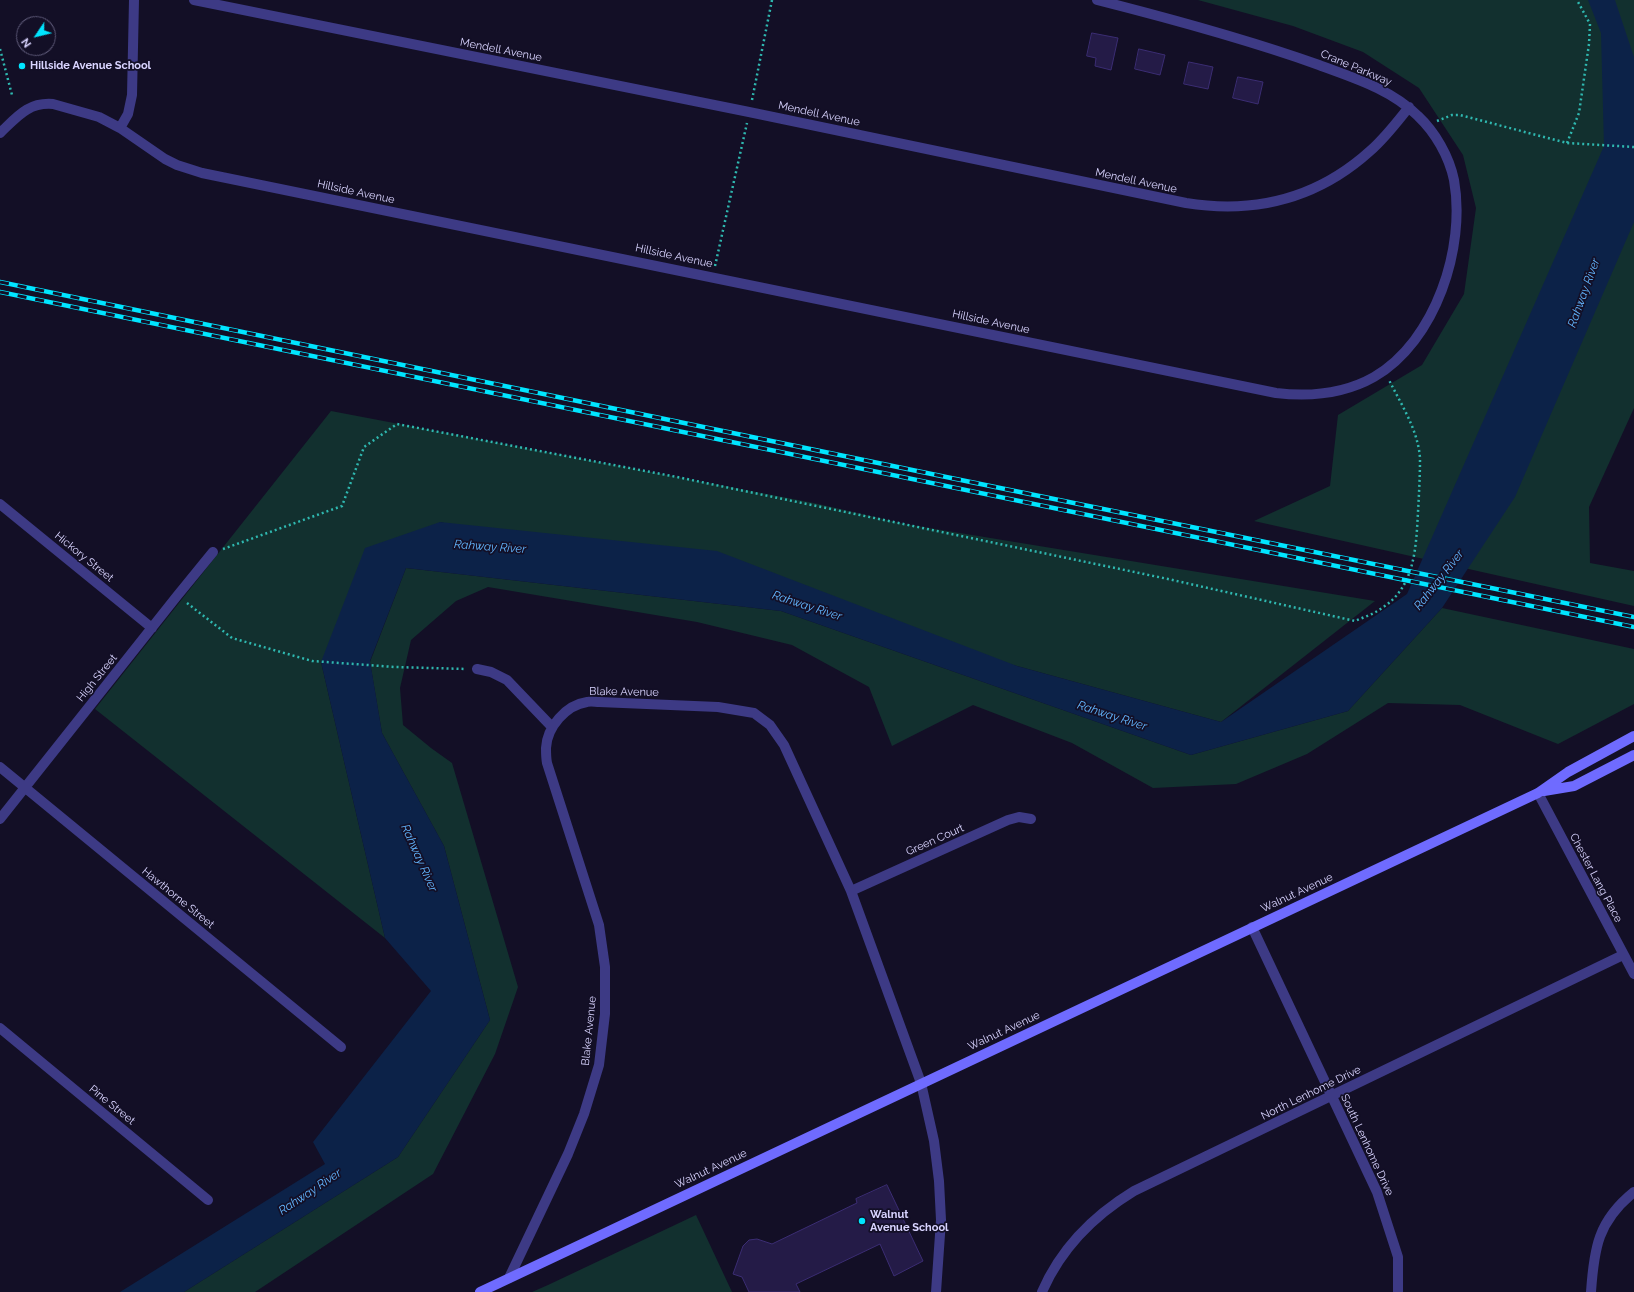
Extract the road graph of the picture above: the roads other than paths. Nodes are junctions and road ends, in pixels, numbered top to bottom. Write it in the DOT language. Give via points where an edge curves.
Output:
graph roads {
  1 [pos="134,0"];
  2 [pos="194,0"];
  3 [pos="1097,0"];
  4 [pos="1409,107"];
  5 [pos="120,128"];
  6 [pos="0,133"];
  7 [pos="1364,382"];
  8 [pos="0,504"];
  9 [pos="213,552"];
  10 [pos="152,628"];
  11 [pos="477,669"];
  12 [pos="552,727"];
  13 [pos="1634,736"];
  14 [pos="1634,755"];
  15 [pos="0,767"];
  16 [pos="24,787"];
  17 [pos="1538,792"];
  18 [pos="0,819"];
  19 [pos="1031,819"];
  20 [pos="851,891"];
  21 [pos="1252,927"];
  22 [pos="1623,955"];
  23 [pos="1634,974"];
  24 [pos="0,1028"];
  25 [pos="341,1047"];
  26 [pos="921,1083"];
  27 [pos="1331,1096"];
  28 [pos="1634,1192"];
  29 [pos="208,1200"];
  30 [pos="510,1278"];
  31 [pos="480,1292"];
  32 [pos="936,1292"];
  33 [pos="1042,1292"];
  34 [pos="1398,1292"];
  35 [pos="1591,1292"];
  1 -- 5 [label="street" via="132,95 128,114"];
  2 -- 4 [label="street, Mendell Avenue" via="1186,203 1224,207 1250,206 1275,201 1303,193 1332,179 1371,150"];
  3 -- 4 [label="street, Crane Parkway" via="1229,35 1289,54 1368,84"];
  4 -- 7 [label="street, Crane Parkway" via="1428,125 1444,152 1454,178 1456,210 1453,246 1445,281 1433,312 1403,353 1384,370"];
  5 -- 6 [label="street, Hillside Avenue" via="99,117 46,103 29,108"];
  5 -- 7 [label="street, Hillside Avenue" via="165,159 196,171 1276,393 1317,394 1342,390"];
  8 -- 10 [label="street, Hickory Street"];
  9 -- 10 [label="street, High Street"];
  10 -- 16 [label="street, High Street"];
  11 -- 12 [label="street" via="491,672 507,680"];
  12 -- 20 [label="street, Blake Avenue" via="571,708 586,702 718,707 754,714 770,725 784,745"];
  12 -- 30 [label="street, Blake Avenue" via="546,747 547,763 599,925 605,967 605,1014 599,1064 584,1114"];
  13 -- 17 [label="street, Walnut Avenue" via="1568,772"];
  14 -- 17 [label="street, Walnut Avenue" via="1574,786"];
  15 -- 16 [label="street, Hawthorne Street"];
  16 -- 18 [label="street, High Street"];
  16 -- 25 [label="street, Hawthorne Street"];
  17 -- 21 [label="street, Walnut Avenue"];
  17 -- 22 [label="street, Chester Lang Place"];
  19 -- 20 [label="street, Green Court" via="1019,816 1008,820"];
  20 -- 26 [label="street, Blake Avenue"];
  21 -- 26 [label="street, Walnut Avenue"];
  21 -- 27 [label="street, South Lenhome Drive"];
  22 -- 23 [label="street, Chester Lang Place"];
  22 -- 27 [label="street, North Lenhome Drive"];
  24 -- 29 [label="street, Pine Street"];
  26 -- 30 [label="street, Walnut Avenue"];
  26 -- 32 [label="street, Blake Avenue" via="934,1141 942,1220"];
  27 -- 33 [label="street, North Lenhome Drive" via="1116,1202 1070,1244"];
  27 -- 34 [label="street, South Lenhome Drive" via="1378,1192 1398,1257"];
  28 -- 35 [label="street" via="1621,1202 1608,1219 1599,1238"];
  30 -- 31 [label="street, Walnut Avenue"];
}
